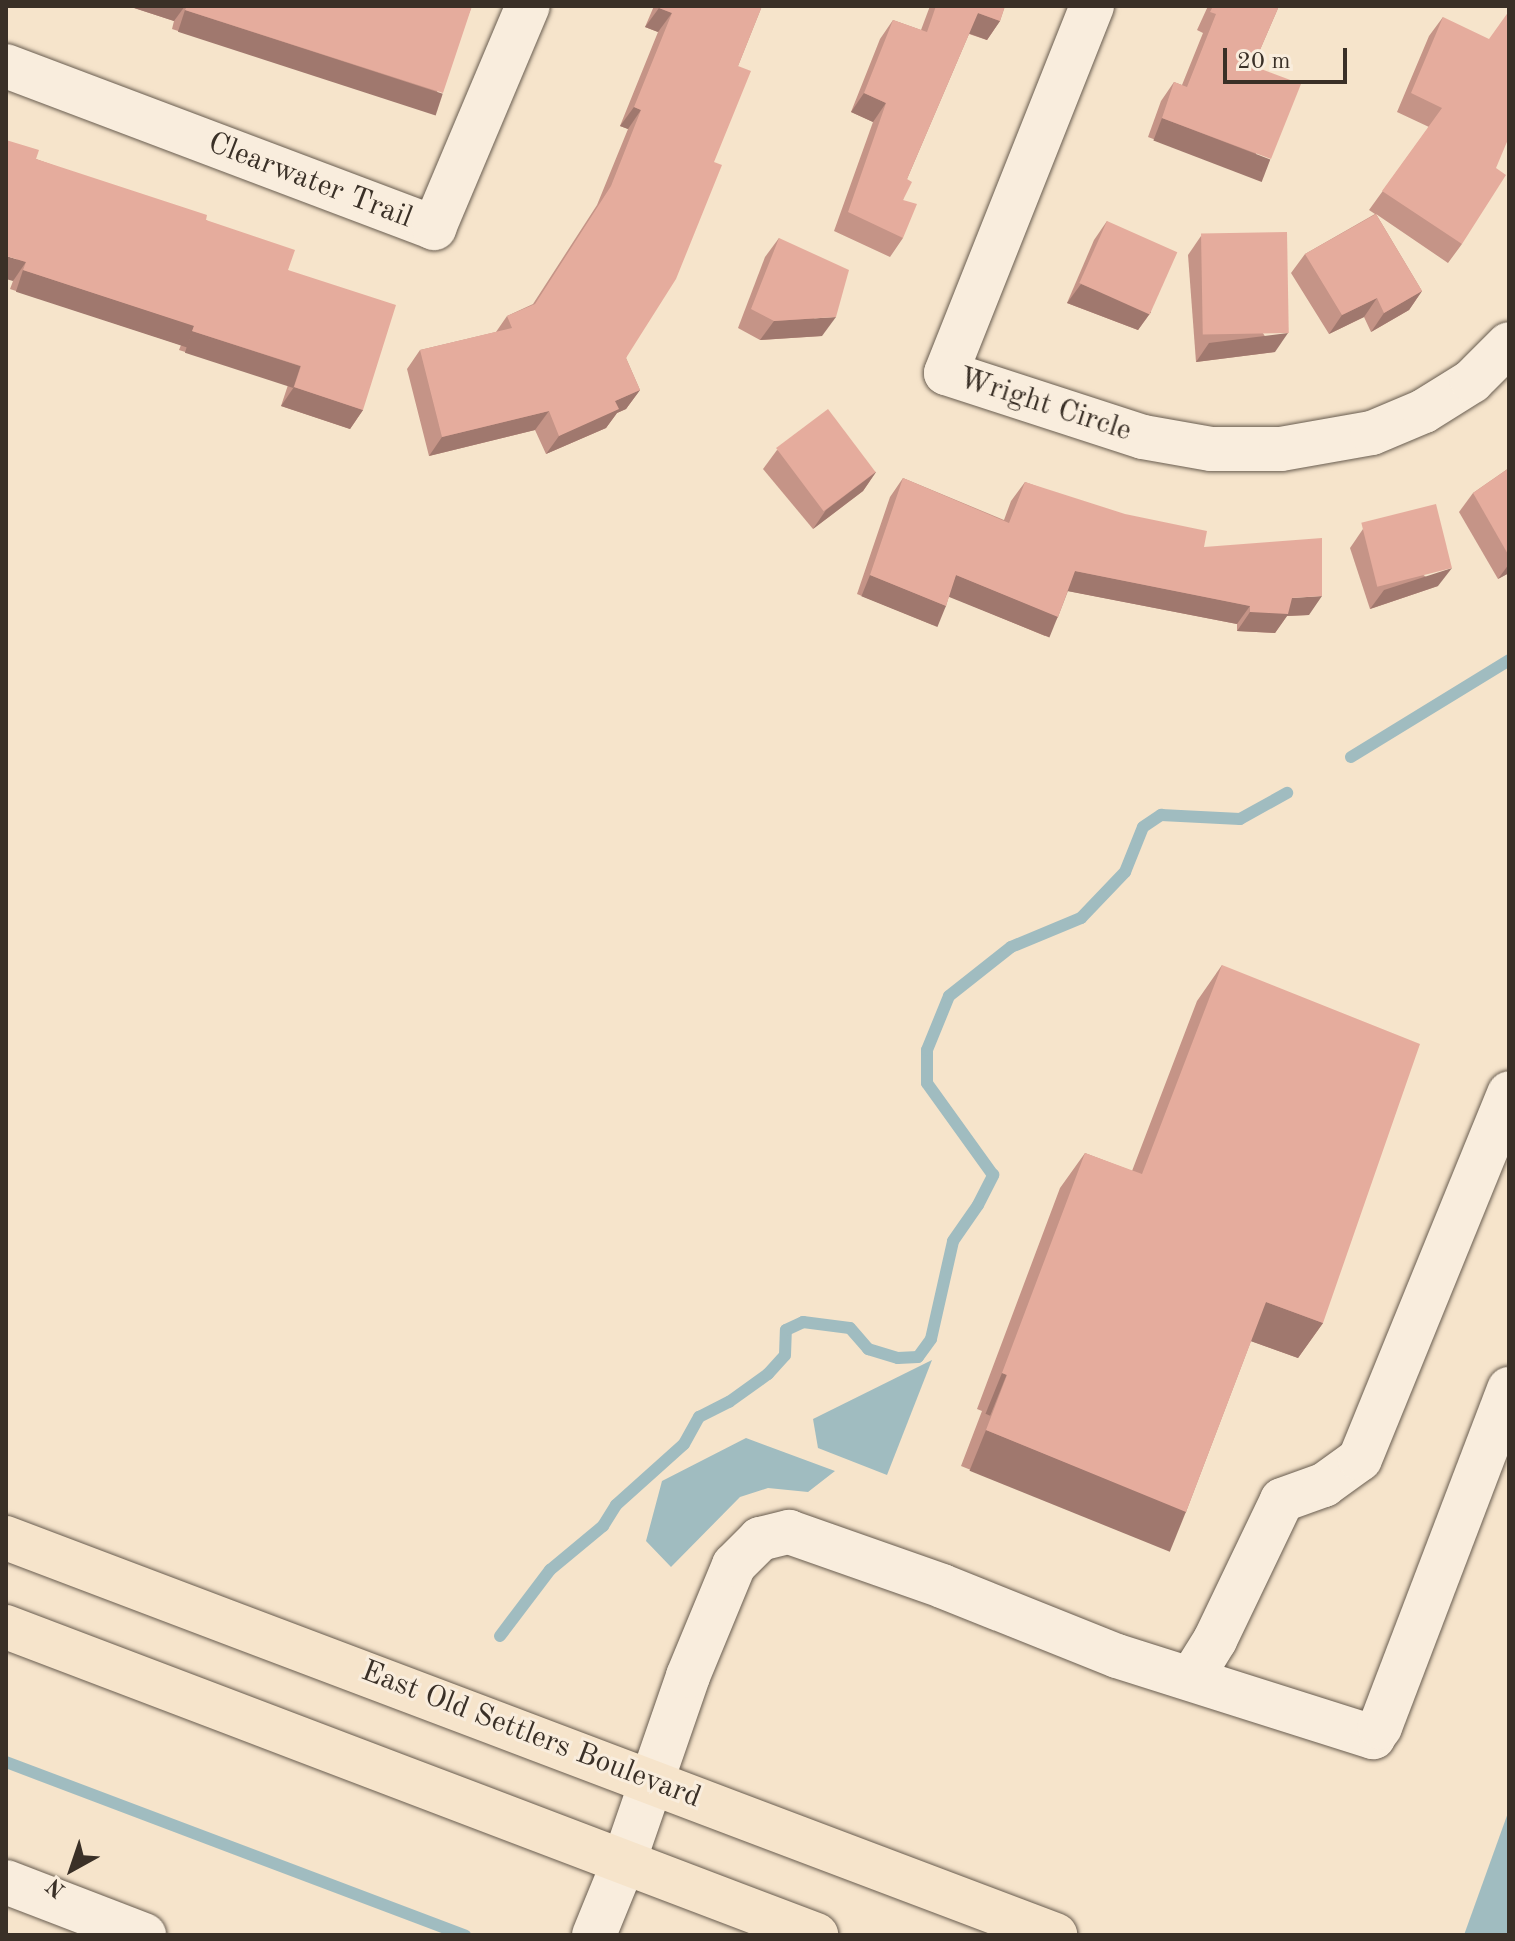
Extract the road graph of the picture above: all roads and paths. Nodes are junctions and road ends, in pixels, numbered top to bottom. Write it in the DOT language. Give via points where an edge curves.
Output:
graph roads {
  1 [pos="528,6"];
  2 [pos="1092,6"];
  3 [pos="6,66"];
  4 [pos="1509,344"];
  5 [pos="1509,1093"];
  6 [pos="1509,1389"];
  7 [pos="6,1538"];
  8 [pos="6,1627"];
  9 [pos="1192,1677"];
  10 [pos="650,1780"];
  11 [pos="623,1864"];
  12 [pos="6,1882"];
  13 [pos="144,1935"];
  14 [pos="594,1935"];
  15 [pos="816,1935"];
  16 [pos="1055,1935"];
  1 -- 3 [label="street, Clearwater Trail" via="434,228"];
  2 -- 4 [label="street, Wright Circle" via="946,373 1143,437 1211,449 1281,449 1357,436 1424,411 1472,381"];
  5 -- 9 [label="street" via="1360,1459 1324,1485 1282,1500"];
  6 -- 9 [label="street" via="1373,1737"];
  7 -- 10 [label="main road, East Old Settlers Boulevard"];
  8 -- 11 [label="main road"];
  9 -- 10 [label="street" via="1117,1656 789,1532 760,1539 734,1565"];
  10 -- 11 [label="street"];
  10 -- 16 [label="main road, East Old Settlers Boulevard"];
  11 -- 14 [label="street"];
  11 -- 15 [label="main road"];
  12 -- 13 [label="street"];
}
